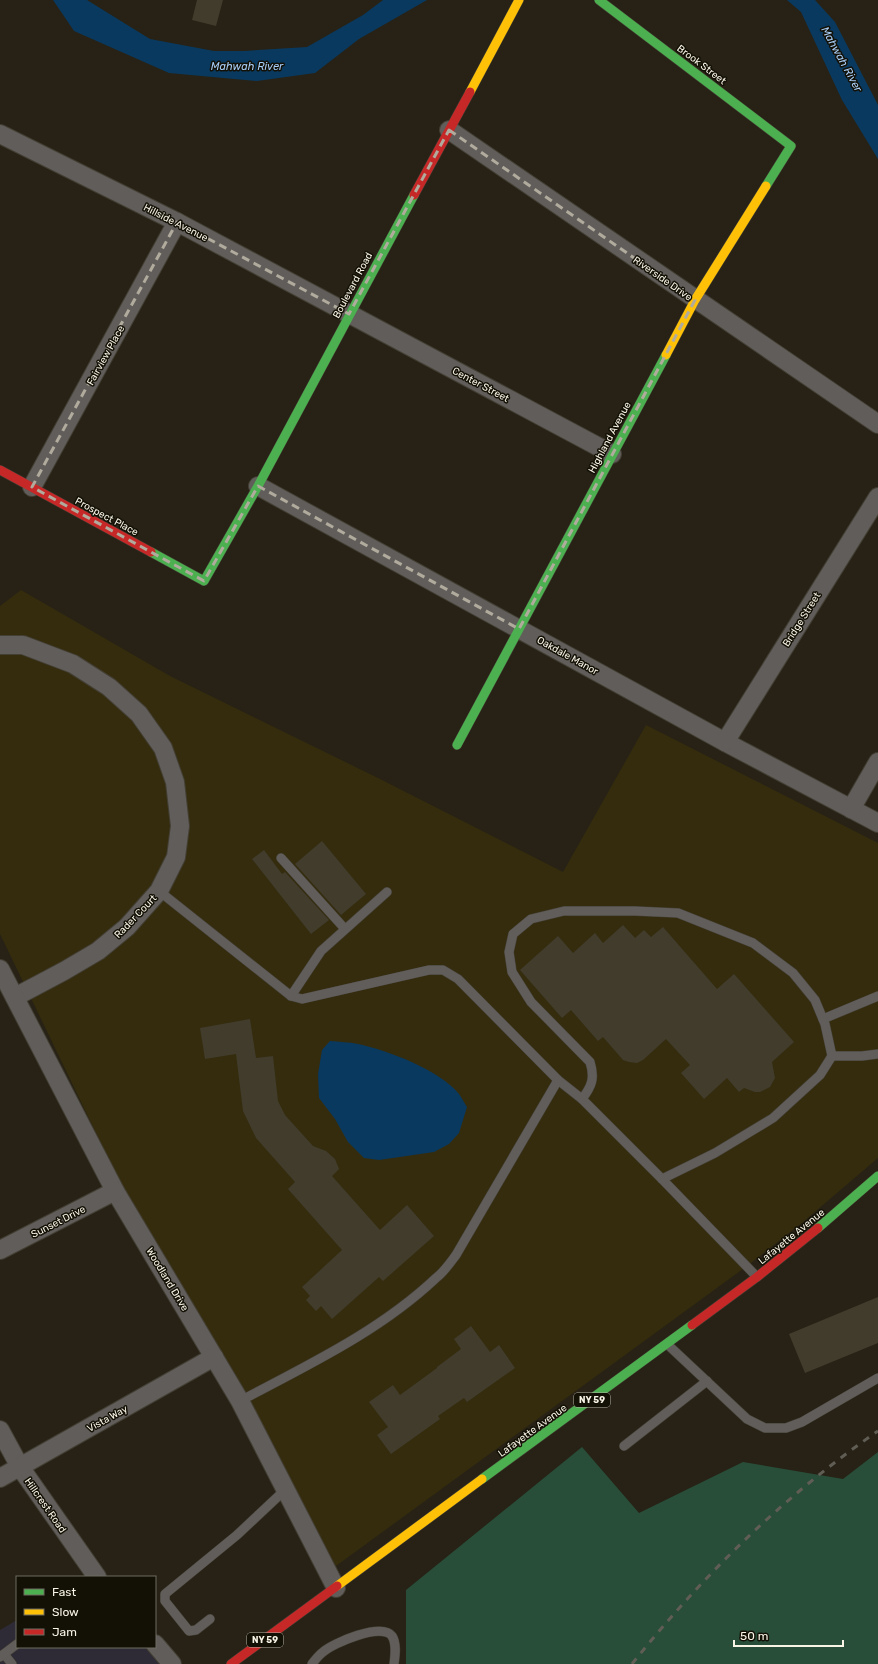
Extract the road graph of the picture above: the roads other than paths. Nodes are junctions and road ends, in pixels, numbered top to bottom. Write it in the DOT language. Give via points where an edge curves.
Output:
graph roads {
  1 [pos="519,0"];
  2 [pos="600,0"];
  3 [pos="449,130"];
  4 [pos="0,134"];
  5 [pos="791,146"];
  6 [pos="178,222"];
  7 [pos="695,300"];
  8 [pos="350,314"];
  9 [pos="878,424"];
  10 [pos="612,454"];
  11 [pos="0,470"];
  12 [pos="258,486"];
  13 [pos="32,487"];
  14 [pos="878,497"];
  15 [pos="204,581"];
  16 [pos="519,629"];
  17 [pos="0,646"];
  18 [pos="725,742"];
  19 [pos="457,746"];
  20 [pos="878,762"];
  21 [pos="851,809"];
  22 [pos="878,823"];
  23 [pos="281,858"];
  24 [pos="159,891"];
  25 [pos="387,892"];
  26 [pos="345,929"];
  27 [pos="0,969"];
  28 [pos="291,996"];
  29 [pos="878,996"];
  30 [pos="15,997"];
  31 [pos="823,1019"];
  32 [pos="878,1054"];
  33 [pos="832,1056"];
  34 [pos="558,1080"];
  35 [pos="582,1099"];
  36 [pos="878,1176"];
  37 [pos="662,1179"];
  38 [pos="115,1191"];
  39 [pos="0,1250"];
  40 [pos="757,1277"];
  41 [pos="667,1344"];
  42 [pos="214,1357"];
  43 [pos="878,1378"];
  44 [pos="707,1381"];
  45 [pos="240,1401"];
  46 [pos="0,1430"];
  47 [pos="624,1446"];
  48 [pos="20,1467"];
  49 [pos="0,1478"];
  50 [pos="286,1489"];
  51 [pos="95,1576"];
  52 [pos="336,1588"];
  53 [pos="210,1619"];
  54 [pos="16,1645"];
  55 [pos="156,1645"];
  56 [pos="2,1656"];
  57 [pos="12,1664"];
  58 [pos="172,1664"];
  59 [pos="231,1664"];
  60 [pos="312,1664"];
  61 [pos="394,1664"];
  1 -- 3 [label="street, Boulevard Road"];
  2 -- 5 [label="street, Brook Street"];
  3 -- 7 [label="street, Riverside Drive"];
  3 -- 8 [label="street, Boulevard Road"];
  4 -- 6 [label="street, Hillside Avenue"];
  5 -- 7 [label="street, Highland Avenue"];
  6 -- 8 [label="street, Hillside Avenue"];
  6 -- 13 [label="street, Fairview Place"];
  7 -- 9 [label="street, Riverside Drive"];
  7 -- 10 [label="street, Highland Avenue"];
  8 -- 10 [label="street, Center Street"];
  8 -- 12 [label="street, Boulevard Road"];
  10 -- 16 [label="street, Highland Avenue"];
  11 -- 13 [label="street, Prospect Place"];
  12 -- 15 [label="street, Boulevard Road"];
  12 -- 16 [label="street, Oakdale Manor"];
  13 -- 15 [label="street, Prospect Place"];
  14 -- 18 [label="street, Bridge Street"];
  16 -- 18 [label="street, Oakdale Manor"];
  16 -- 19 [label="street, Highland Avenue"];
  17 -- 24 [label="street, Rader Court" via="23,645 73,664 109,687 139,714 163,748 176,782 180,826 176,857"];
  18 -- 21 [label="street, Oakdale Manor"];
  20 -- 21 [label="street"];
  21 -- 22 [label="street, Oakdale Manor"];
  23 -- 26 [label="lane"];
  24 -- 28 [label="lane"];
  24 -- 30 [label="street, Rader Court" via="127,927 98,951"];
  25 -- 26 [label="lane"];
  26 -- 28 [label="lane" via="321,951"];
  27 -- 30 [label="street, Woodland Drive"];
  28 -- 34 [label="lane" via="302,999 429,970 443,970 458,979"];
  29 -- 31 [label="lane"];
  30 -- 38 [label="street, Woodland Drive"];
  31 -- 33 [label="lane"];
  31 -- 35 [label="lane" via="815,1000 793,973 753,943 678,913 564,911 531,919 513,934 509,952 512,972 531,1002 590,1062 594,1075 589,1090"];
  32 -- 33 [label="lane"];
  33 -- 37 [label="lane" via="820,1075 773,1118 715,1153"];
  34 -- 35 [label="lane"];
  34 -- 45 [label="lane" via="460,1249 438,1277 404,1307 364,1333"];
  35 -- 37 [label="lane"];
  36 -- 40 [label="street, Lafayette Avenue / NY 59"];
  37 -- 40 [label="lane"];
  38 -- 39 [label="street, Sunset Drive"];
  38 -- 42 [label="street, Woodland Drive"];
  40 -- 41 [label="street, Lafayette Avenue / NY 59"];
  41 -- 44 [label="lane"];
  41 -- 52 [label="street, Lafayette Avenue / NY 59"];
  42 -- 45 [label="street, Woodland Drive"];
  42 -- 48 [label="street, Vista Way"];
  43 -- 44 [label="lane" via="802,1422 786,1428 765,1428 747,1419"];
  44 -- 47 [label="lane"];
  45 -- 50 [label="street, Woodland Drive"];
  46 -- 48 [label="street, Hillcrest Road"];
  48 -- 49 [label="street, Vista Way"];
  48 -- 51 [label="street, Hillcrest Road"];
  50 -- 52 [label="street, Woodland Drive"];
  50 -- 53 [label="lane" via="165,1594 165,1601 189,1631 196,1630"];
  52 -- 59 [label="street, Lafayette Avenue / NY 59"];
  54 -- 56 [label="lane"];
  55 -- 58 [label="street"];
  56 -- 57 [label="lane"];
  60 -- 61 [label="lane" via="323,1652 340,1643 381,1631 392,1637 395,1648"];
}
